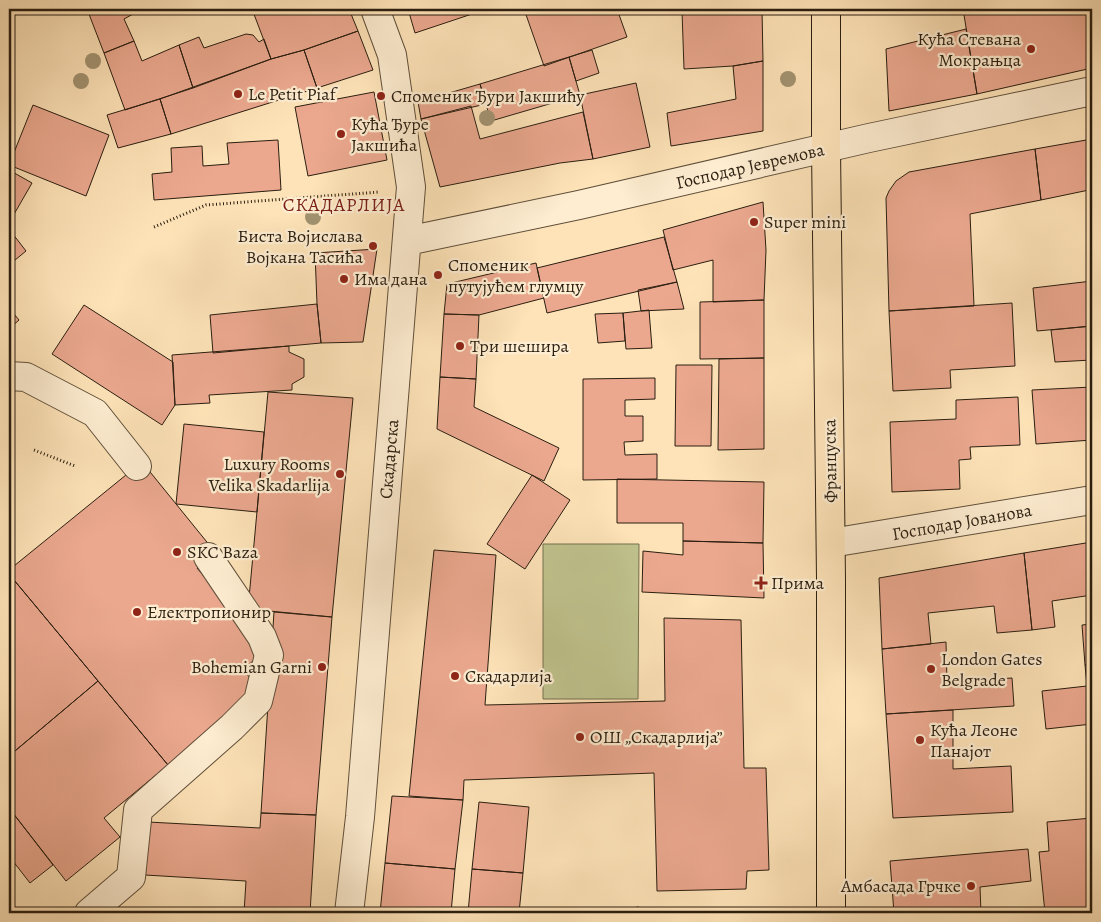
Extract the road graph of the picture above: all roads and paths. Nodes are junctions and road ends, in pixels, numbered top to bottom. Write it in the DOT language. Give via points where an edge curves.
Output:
graph roads {
  1 [pos="375,9"];
  2 [pos="826,9"];
  3 [pos="1092,91"];
  4 [pos="826,148"];
  5 [pos="411,190"];
  6 [pos="154,226"];
  7 [pos="407,241"];
  8 [pos="9,376"];
  9 [pos="34,450"];
  10 [pos="76,466"];
  11 [pos="137,466"];
  12 [pos="1092,500"];
  13 [pos="831,543"];
  14 [pos="208,557"];
  15 [pos="89,913"];
  16 [pos="349,913"];
  17 [pos="830,913"];
  1 -- 5 [label="street, Скадарска" via="392,55"];
  2 -- 4 [label="main road, Француска"];
  3 -- 4 [label="street, Господар Јевремова"];
  4 -- 7 [label="street, Господар Јевремова"];
  4 -- 13 [label="main road, Француска"];
  5 -- 6 [label="path" via="206,205"];
  5 -- 7 [label="street, Скадарска"];
  7 -- 16 [label="street, Скадарска" via="360,817"];
  8 -- 11 [label="street" via="26,377 94,413"];
  9 -- 10 [label="path"];
  12 -- 13 [label="street, Господар Јованова"];
  13 -- 17 [label="main road, Француска"];
  14 -- 15 [label="street" via="262,637 269,655 258,701 138,810 131,877"];
}
